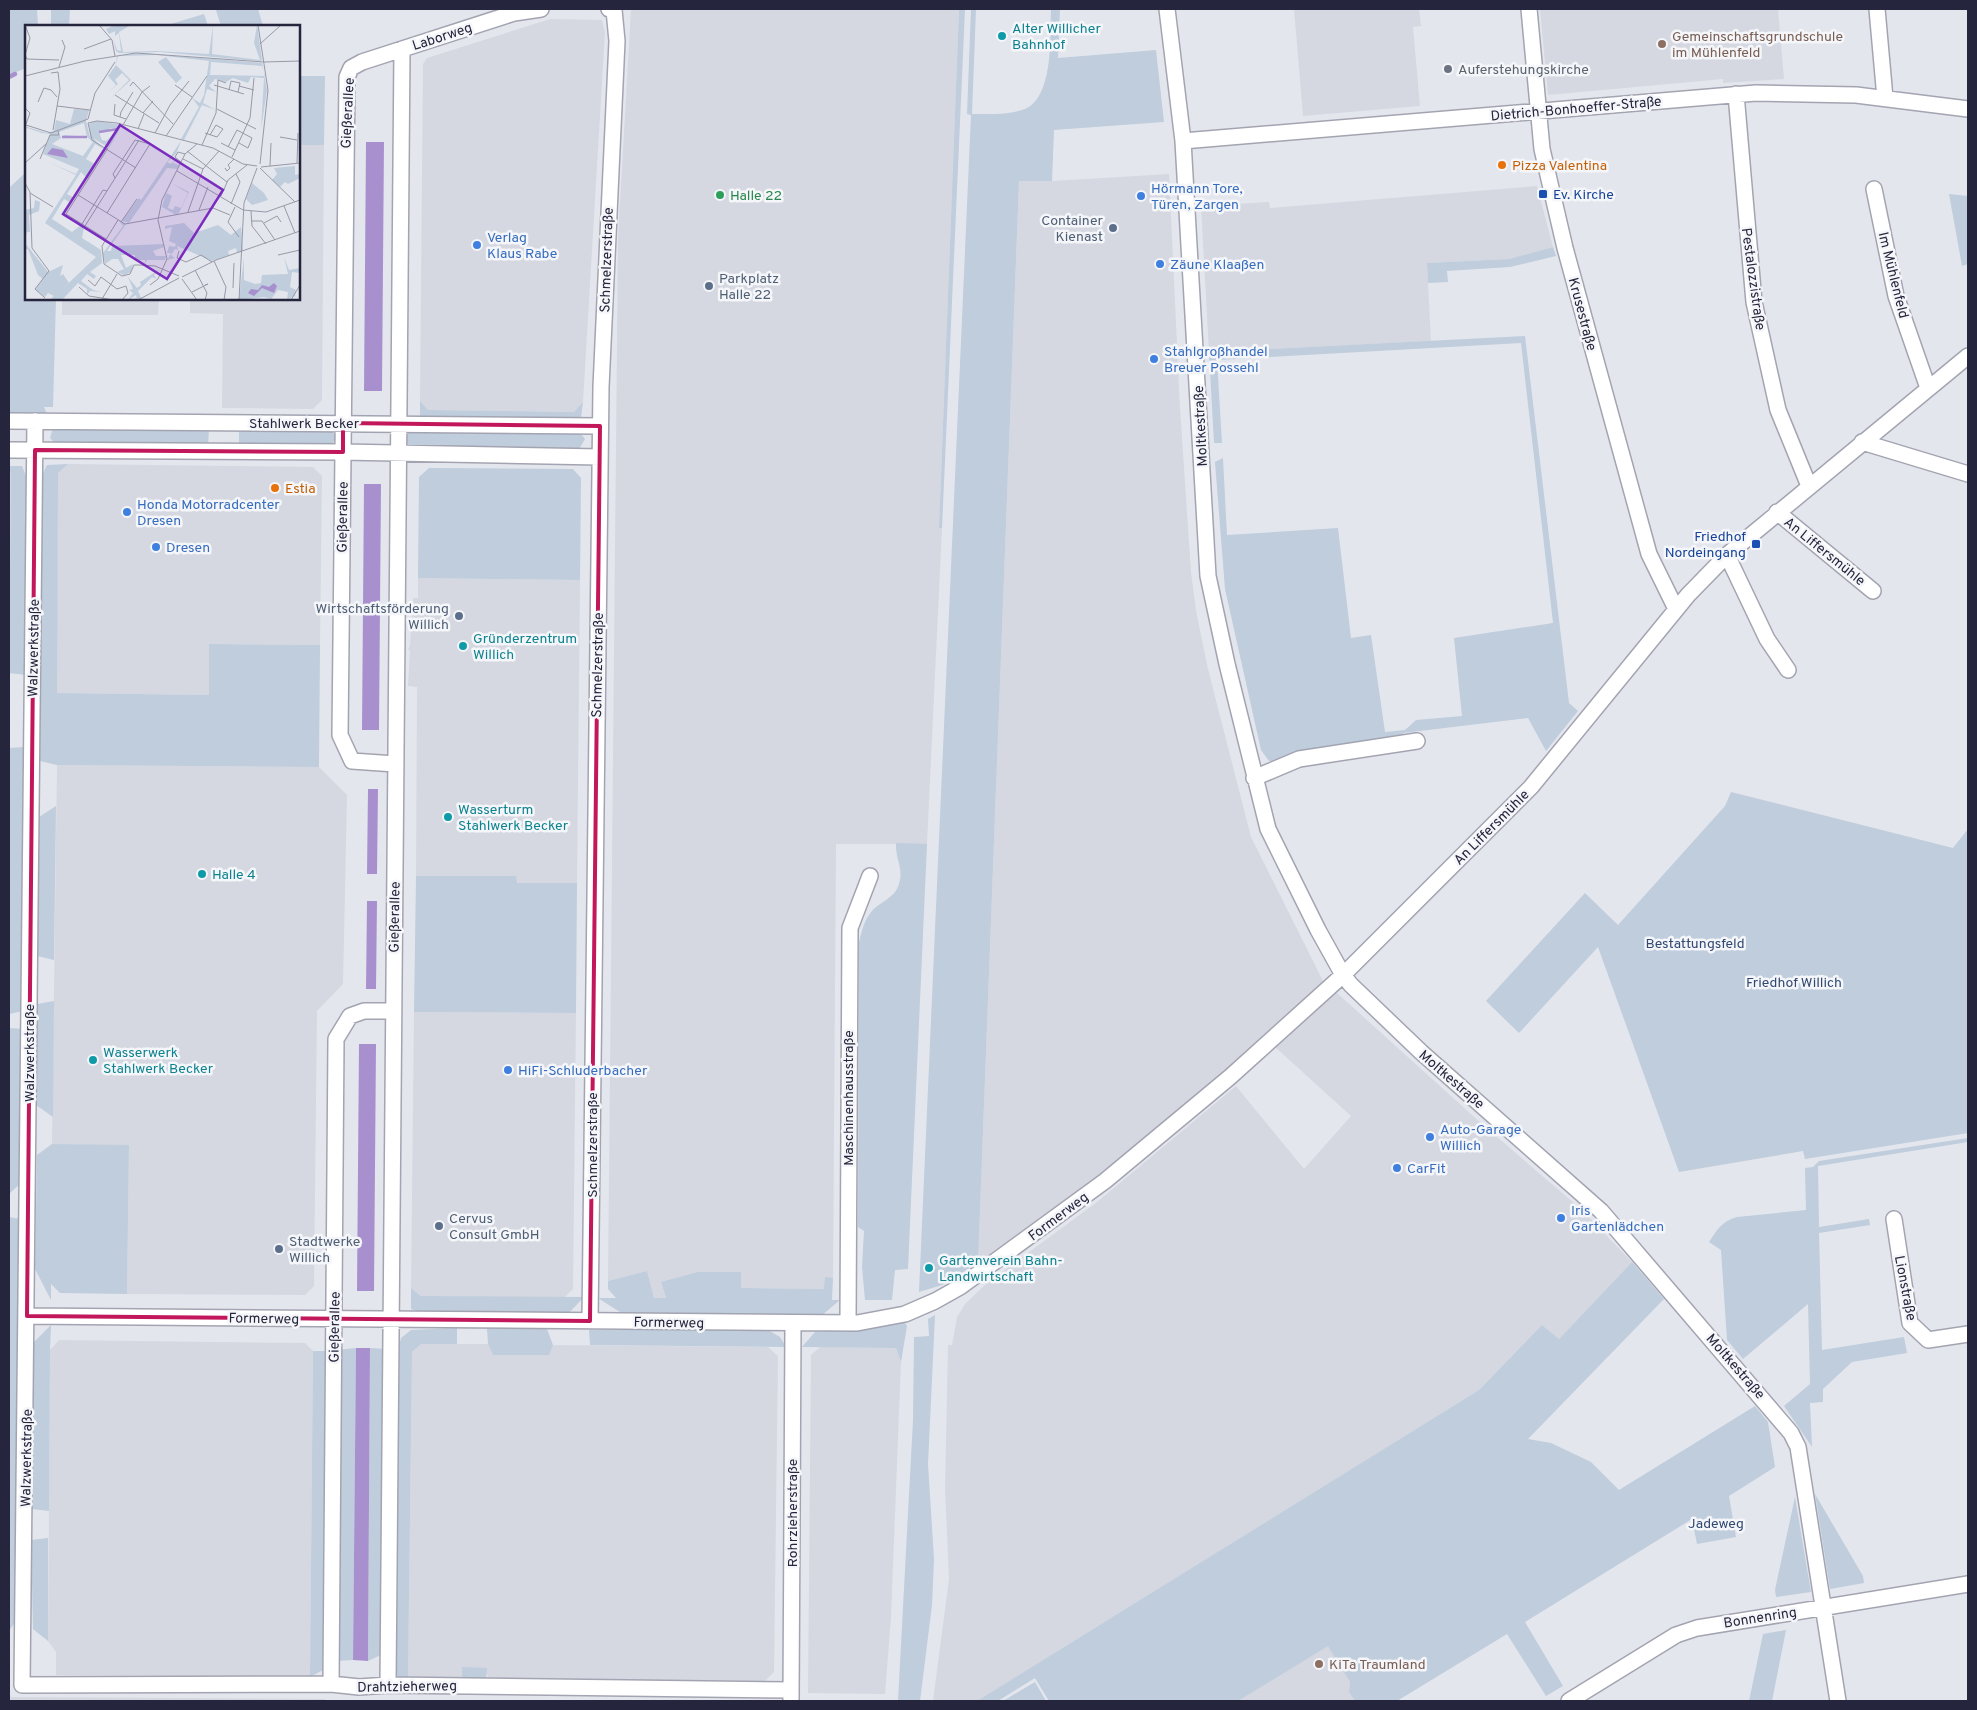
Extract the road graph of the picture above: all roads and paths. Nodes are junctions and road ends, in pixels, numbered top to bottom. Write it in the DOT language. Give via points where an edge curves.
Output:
graph roads {
  1 [pos="540,9"];
  2 [pos="1167,9"];
  3 [pos="1529,9"];
  4 [pos="1877,9"];
  5 [pos="611,10"];
  6 [pos="514,11"];
  7 [pos="402,49"];
  8 [pos="1736,94"];
  9 [pos="1885,98"];
  10 [pos="1968,109"];
  11 [pos="1538,112"];
  12 [pos="1183,141"];
  13 [pos="1874,189"];
  14 [pos="1968,356"];
  15 [pos="1928,388"];
  16 [pos="9,421"];
  17 [pos="36,421"];
  18 [pos="343,423"];
  19 [pos="400,423"];
  20 [pos="600,426"];
  21 [pos="1862,442"];
  22 [pos="9,450"];
  23 [pos="35,450"];
  24 [pos="343,452"];
  25 [pos="400,452"];
  26 [pos="600,457"];
  27 [pos="1968,474"];
  28 [pos="1809,486"];
  29 [pos="1777,512"];
  30 [pos="1727,555"];
  31 [pos="1873,591"];
  32 [pos="1676,609"];
  33 [pos="1788,670"];
  34 [pos="1417,741"];
  35 [pos="395,764"];
  36 [pos="1254,778"];
  37 [pos="870,876"];
  38 [pos="1343,975"];
  39 [pos="392,1011"];
  40 [pos="1230,1077"];
  41 [pos="1894,1219"];
  42 [pos="27,1316"];
  43 [pos="334,1319"];
  44 [pos="391,1319"];
  45 [pos="590,1320"];
  46 [pos="848,1323"];
  47 [pos="793,1324"];
  48 [pos="1968,1334"];
  49 [pos="1968,1584"];
  50 [pos="1823,1607"];
  51 [pos="22,1684"];
  52 [pos="331,1684"];
  53 [pos="388,1685"];
  54 [pos="791,1695"];
  55 [pos="1569,1701"];
  56 [pos="1838,1701"];
  1 -- 6 [label="street, Laborweg"];
  2 -- 12 [label="street, Moltkestraße"];
  3 -- 11 [label="street, Krusestraße"];
  4 -- 9 [label="street"];
  5 -- 20 [label="street, Schmelzerstraße" via="617,41"];
  6 -- 7 [label="street, Laborweg"];
  7 -- 18 [label="street, Gießerallee" via="358,63 349,70 346,80"];
  7 -- 19 [label="street, Gießerallee"];
  8 -- 9 [label="street, Dietrich-Bonhoeffer-Straße" via="1801,92"];
  8 -- 11 [label="street, Dietrich-Bonhoeffer-Straße"];
  8 -- 28 [label="street, Pestalozzistraße" via="1754,302 1778,410"];
  9 -- 10 [label="street, Dietrich-Bonhoeffer-Straße"];
  11 -- 12 [label="street, Dietrich-Bonhoeffer-Straße"];
  11 -- 32 [label="street, Krusestraße" via="1542,149 1565,248 1649,554"];
  12 -- 36 [label="street, Moltkestraße" via="1208,576"];
  13 -- 15 [label="street, Im Mühlenfeld" via="1896,296"];
  14 -- 15 [label="street, An Liffersmühle"];
  15 -- 21 [label="street, An Liffersmühle"];
  16 -- 17 [label="street, Stahlwerk Becker"];
  17 -- 18 [label="street, Stahlwerk Becker"];
  17 -- 23 [label="street, Walzwerkstraße"];
  18 -- 19 [label="street, Stahlwerk Becker"];
  18 -- 24 [label="street, Gießerallee"];
  19 -- 20 [label="street, Stahlwerk Becker"];
  19 -- 25 [label="street, Gießerallee"];
  20 -- 26 [label="street, Schmelzerstraße"];
  21 -- 27 [label="street"];
  21 -- 28 [label="street, An Liffersmühle"];
  22 -- 23 [label="street, Stahlwerk Becker"];
  23 -- 24 [label="street, Stahlwerk Becker"];
  23 -- 42 [label="street, Walzwerkstraße"];
  24 -- 25 [label="street, Stahlwerk Becker"];
  24 -- 35 [label="street, Gießerallee" via="340,735 352,761"];
  25 -- 26 [label="street, Stahlwerk Becker"];
  25 -- 35 [label="street, Gießerallee"];
  26 -- 45 [label="street, Schmelzerstraße"];
  28 -- 29 [label="street, An Liffersmühle"];
  29 -- 30 [label="street, An Liffersmühle"];
  29 -- 31 [label="street, An Liffersmühle"];
  30 -- 32 [label="street, An Liffersmühle"];
  30 -- 33 [label="street" via="1767,639"];
  32 -- 38 [label="street, An Liffersmühle" via="1531,787"];
  34 -- 36 [label="street" via="1299,759"];
  35 -- 39 [label="street, Gießerallee"];
  36 -- 38 [label="street, Moltkestraße" via="1268,829"];
  37 -- 46 [label="street, Maschinenhausstraße" via="850,928"];
  38 -- 40 [label="street, An Liffersmühle"];
  38 -- 50 [label="street, Moltkestraße" via="1421,1052 1601,1211 1786,1426 1798,1447"];
  39 -- 43 [label="street, Gießerallee" via="364,1011 350,1016 336,1039"];
  39 -- 44 [label="street, Gießerallee"];
  40 -- 46 [label="street, Formerweg" via="1105,1181 960,1287 899,1316"];
  41 -- 48 [label="street, Lionstraße" via="1910,1323 1928,1340"];
  42 -- 43 [label="street, Formerweg"];
  42 -- 51 [label="street, Walzwerkstraße"];
  43 -- 44 [label="street, Formerweg"];
  43 -- 52 [label="street, Gießerallee"];
  44 -- 45 [label="street, Formerweg"];
  44 -- 53 [label="street, Gießerallee"];
  45 -- 47 [label="street, Formerweg"];
  46 -- 47 [label="street, Formerweg"];
  47 -- 54 [label="street, Rohrzieherstraße"];
  49 -- 50 [label="street, Bonnenring"];
  50 -- 55 [label="street, Bonnenring" via="1676,1635"];
  50 -- 56 [label="street"];
  51 -- 52 [label="street, Drahtzieherweg"];
  52 -- 53 [label="street, Drahtzieherweg" via="359,1687"];
  53 -- 54 [label="street, Drahtzieherweg"];
}
